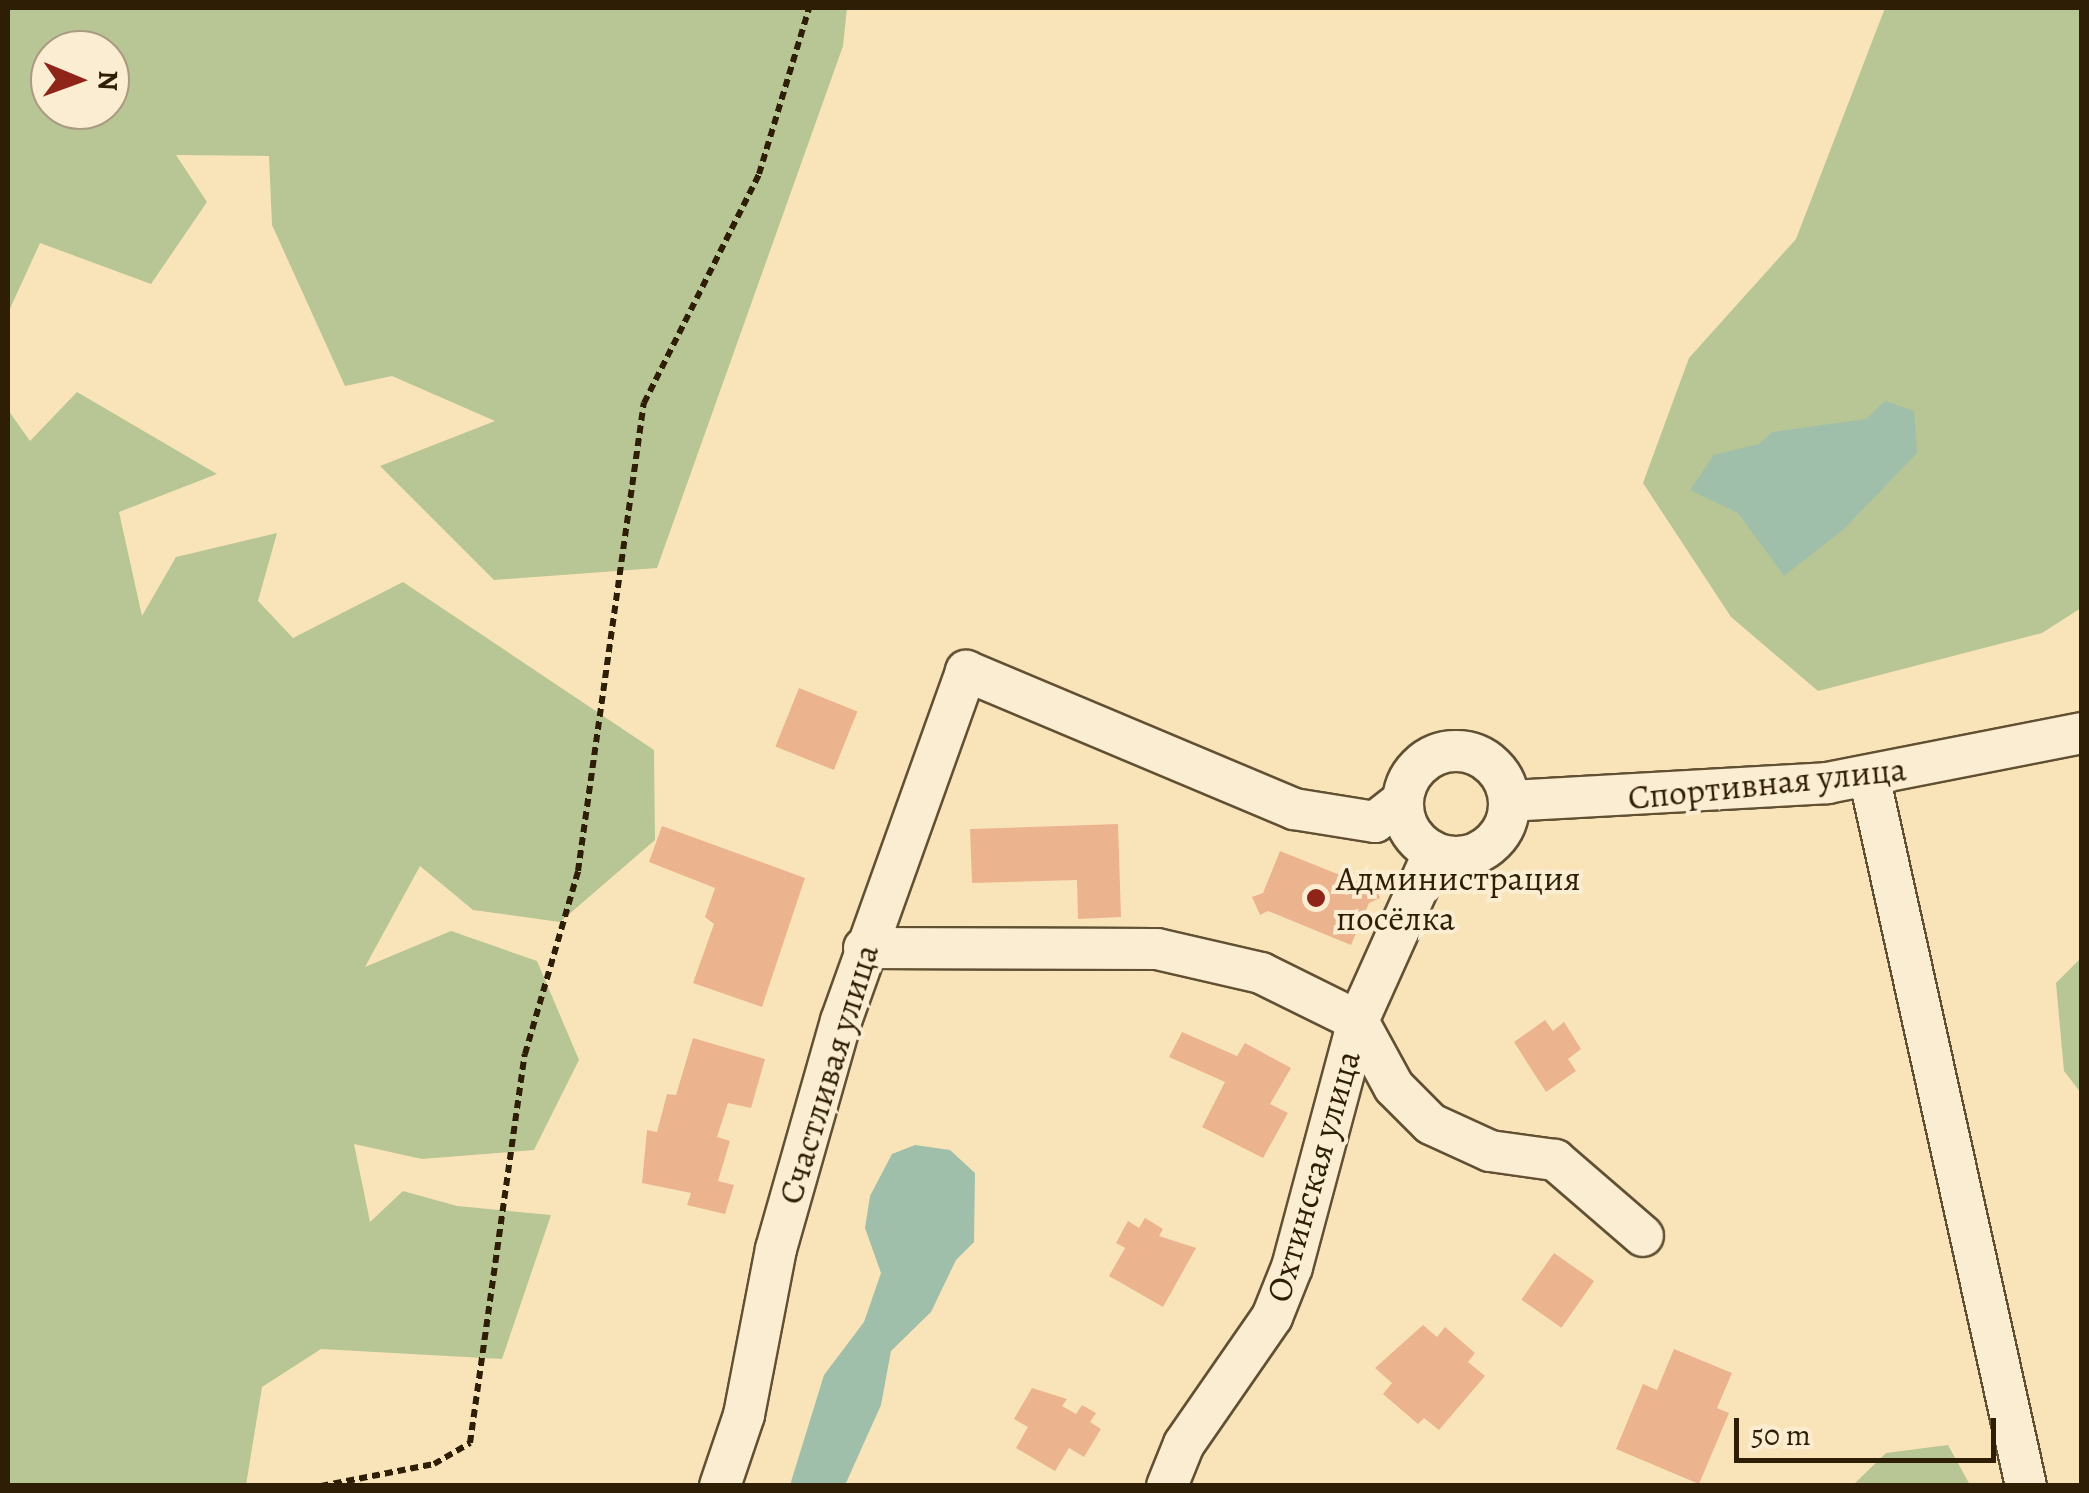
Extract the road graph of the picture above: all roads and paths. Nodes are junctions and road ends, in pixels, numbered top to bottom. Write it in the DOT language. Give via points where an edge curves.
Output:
graph roads {
  1 [pos="809,8"];
  2 [pos="2082,733"];
  3 [pos="1869,776"];
  4 [pos="1402,801"];
  5 [pos="1509,801"];
  6 [pos="1434,852"];
  7 [pos="864,948"];
  8 [pos="1358,1021"];
  9 [pos="1643,1236"];
  10 [pos="321,1486"];
  11 [pos="720,1486"];
  12 [pos="1167,1486"];
  13 [pos="2026,1486"];
  1 -- 10 [label="path" via="759,174 644,403 578,871 525,1054 470,1443 434,1464"];
  2 -- 3 [label="street, Спортивная улица"];
  3 -- 5 [label="street, Спортивная улица" via="1634,798"];
  3 -- 13 [label="street"];
  4 -- 5 [label="street" via="1409,776 1428,757 1452,749 1478,754 1499,770"];
  4 -- 6 [label="street" via="1406,826"];
  4 -- 7 [label="street, Счастливая улица" via="1375,822 1294,809 966,671"];
  5 -- 6 [label="street" via="1508,820 1495,842 1473,856"];
  6 -- 8 [label="street, Охтинская улица"];
  7 -- 8 [label="street" via="1158,950 1261,973"];
  7 -- 11 [label="street, Счастливая улица" via="776,1250 744,1415"];
  8 -- 9 [label="street" via="1394,1088 1431,1124 1490,1151 1555,1160"];
  8 -- 12 [label="street, Охтинская улица" via="1292,1267 1272,1317 1184,1444"];
}
